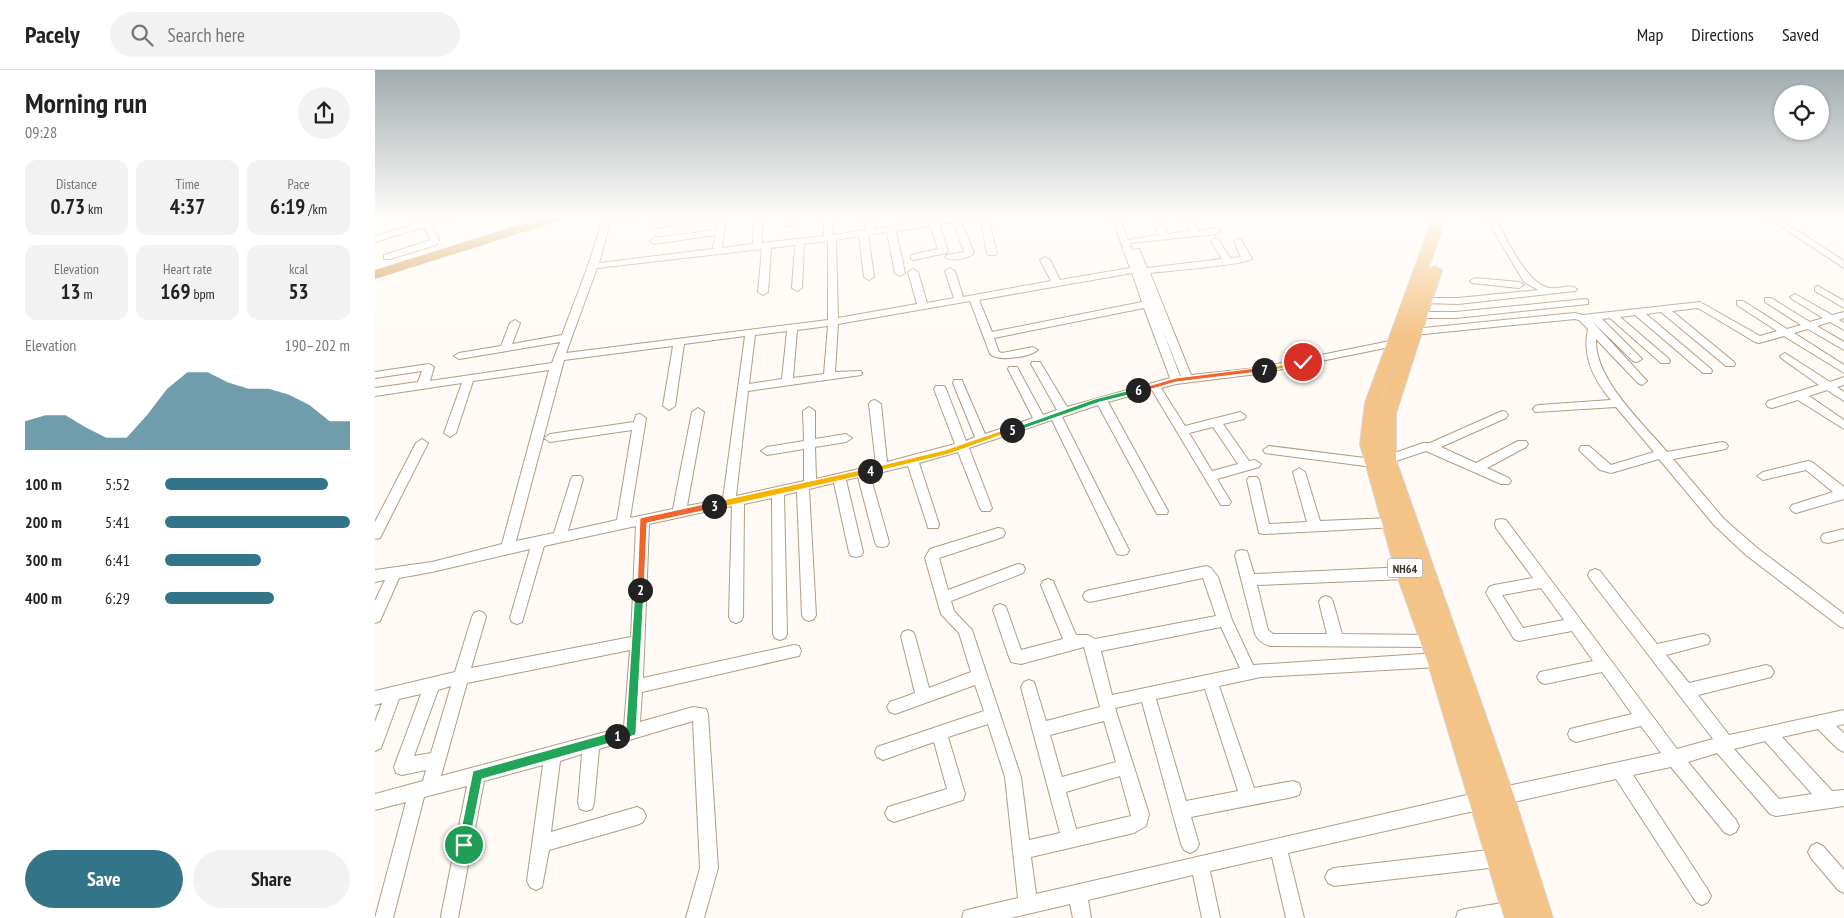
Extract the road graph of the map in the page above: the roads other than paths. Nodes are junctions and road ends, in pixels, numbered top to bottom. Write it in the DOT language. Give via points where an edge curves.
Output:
graph roads {
  1 [pos="595,258"];
  2 [pos="668,258"];
  3 [pos="762,258"];
  4 [pos="799,258"];
  5 [pos="831,258"];
  6 [pos="868,258"];
  7 [pos="896,258"];
  8 [pos="1134,258"];
  9 [pos="1136,258"];
  10 [pos="1226,258"];
  11 [pos="1247,258"];
  12 [pos="1426,258"];
  13 [pos="1438,258"];
  14 [pos="1514,258"];
  15 [pos="1833,258"];
  16 [pos="1045,260"];
  17 [pos="1229,262"];
  18 [pos="1844,265"];
  19 [pos="593,266"];
  20 [pos="1139,270"];
  21 [pos="950,271"];
  22 [pos="913,272"];
  23 [pos="900,273"];
  24 [pos="869,277"];
  25 [pos="1475,281"];
  26 [pos="1529,282"];
  27 [pos="1057,283"];
  28 [pos="797,288"];
  29 [pos="1572,289"];
  30 [pos="1818,289"];
  31 [pos="1519,291"];
  32 [pos="763,292"];
  33 [pos="1549,292"];
  34 [pos="974,298"];
  35 [pos="1795,298"];
  36 [pos="959,300"];
  37 [pos="1767,300"];
  38 [pos="1585,302"];
  39 [pos="1740,303"];
  40 [pos="1147,304"];
  41 [pos="1844,305"];
  42 [pos="923,307"];
  43 [pos="1525,308"];
  44 [pos="1663,309"];
  45 [pos="1636,311"];
  46 [pos="1611,314"];
  47 [pos="1844,315"];
  48 [pos="1421,316"];
  49 [pos="1589,318"];
  50 [pos="1830,318"];
  51 [pos="1535,320"];
  52 [pos="833,322"];
  53 [pos="515,324"];
  54 [pos="1809,324"];
  55 [pos="1844,327"];
  56 [pos="792,328"];
  57 [pos="1593,330"];
  58 [pos="1785,332"];
  59 [pos="750,334"];
  60 [pos="988,336"];
  61 [pos="566,338"];
  62 [pos="679,342"];
  63 [pos="1395,343"];
  64 [pos="1844,347"];
  65 [pos="505,348"];
  66 [pos="1033,350"];
  67 [pos="459,356"];
  68 [pos="1785,356"];
  69 [pos="1637,359"];
  70 [pos="557,361"];
  71 [pos="1665,362"];
  72 [pos="1036,364"];
  73 [pos="1730,364"];
  74 [pos="1013,369"];
  75 [pos="1844,370"];
  76 [pos="1707,371"];
  77 [pos="857,373"];
  78 [pos="375,374"];
  79 [pos="469,378"];
  80 [pos="829,378"];
  81 [pos="1182,379"];
  82 [pos="1642,381"];
  83 [pos="1844,381"];
  84 [pos="787,382"];
  85 [pos="958,383"];
  86 [pos="423,385"];
  87 [pos="1155,386"];
  88 [pos="1828,386"];
  89 [pos="743,388"];
  90 [pos="940,389"];
  91 [pos="375,392"];
  92 [pos="1799,395"];
  93 [pos="1844,397"];
  94 [pos="1101,400"];
  95 [pos="1618,403"];
  96 [pos="875,404"];
  97 [pos="1772,404"];
  98 [pos="669,406"];
  99 [pos="1539,410"];
  100 [pos="809,411"];
  101 [pos="698,412"];
  102 [pos="1059,414"];
  103 [pos="1502,414"];
  104 [pos="1240,416"];
  105 [pos="1040,421"];
  106 [pos="1216,422"];
  107 [pos="1844,425"];
  108 [pos="1182,431"];
  109 [pos="450,433"];
  110 [pos="550,438"];
  111 [pos="846,438"];
  112 [pos="982,440"];
  113 [pos="421,443"];
  114 [pos="808,444"];
  115 [pos="1522,444"];
  116 [pos="1431,446"];
  117 [pos="1721,446"];
  118 [pos="963,447"];
  119 [pos="1585,449"];
  120 [pos="1269,450"];
  121 [pos="767,451"];
  122 [pos="1662,456"];
  123 [pos="912,461"];
  124 [pos="1380,462"];
  125 [pos="882,468"];
  126 [pos="1477,468"];
  127 [pos="863,472"];
  128 [pos="1299,472"];
  129 [pos="1210,476"];
  130 [pos="1763,476"];
  131 [pos="839,478"];
  132 [pos="577,479"];
  133 [pos="1253,480"];
  134 [pos="1505,482"];
  135 [pos="807,486"];
  136 [pos="778,492"];
  137 [pos="1844,494"];
  138 [pos="733,502"];
  139 [pos="1225,502"];
  140 [pos="987,508"];
  141 [pos="1796,508"];
  142 [pos="1161,511"];
  143 [pos="679,513"];
  144 [pos="643,520"];
  145 [pos="1391,523"];
  146 [pos="623,524"];
  147 [pos="933,524"];
  148 [pos="1501,524"];
  149 [pos="1315,526"];
  150 [pos="998,533"];
  151 [pos="375,534"];
  152 [pos="1844,534"];
  153 [pos="559,537"];
  154 [pos="1828,538"];
  155 [pos="538,542"];
  156 [pos="882,542"];
  157 [pos="509,548"];
  158 [pos="1122,550"];
  159 [pos="856,552"];
  160 [pos="1242,555"];
  161 [pos="1018,569"];
  162 [pos="395,572"];
  163 [pos="1407,573"];
  164 [pos="1595,575"];
  165 [pos="375,576"];
  166 [pos="1248,580"];
  167 [pos="1544,582"];
  168 [pos="1049,586"];
  169 [pos="1091,596"];
  170 [pos="943,598"];
  171 [pos="1326,602"];
  172 [pos="1000,610"];
  173 [pos="809,614"];
  174 [pos="375,617"];
  175 [pos="479,617"];
  176 [pos="736,617"];
  177 [pos="517,618"];
  178 [pos="1225,620"];
  179 [pos="1844,622"];
  180 [pos="1575,624"];
  181 [pos="780,634"];
  182 [pos="908,636"];
  183 [pos="1337,640"];
  184 [pos="1703,640"];
  185 [pos="1071,641"];
  186 [pos="638,642"];
  187 [pos="1092,646"];
  188 [pos="794,650"];
  189 [pos="1434,650"];
  190 [pos="1654,651"];
  191 [pos="1605,665"];
  192 [pos="1249,672"];
  193 [pos="1766,672"];
  194 [pos="981,676"];
  195 [pos="462,677"];
  196 [pos="1545,677"];
  197 [pos="1210,680"];
  198 [pos="432,684"];
  199 [pos="635,687"];
  200 [pos="1029,687"];
  201 [pos="1685,691"];
  202 [pos="394,693"];
  203 [pos="1147,694"];
  204 [pos="923,696"];
  205 [pos="375,698"];
  206 [pos="895,707"];
  207 [pos="1107,707"];
  208 [pos="993,715"];
  209 [pos="1844,717"];
  210 [pos="1644,718"];
  211 [pos="1821,721"];
  212 [pos="1040,730"];
  213 [pos="631,732"];
  214 [pos="939,733"];
  215 [pos="1768,733"];
  216 [pos="1576,734"];
  217 [pos="375,743"];
  218 [pos="591,744"];
  219 [pos="1723,744"];
  220 [pos="1844,744"];
  221 [pos="883,752"];
  222 [pos="553,755"];
  223 [pos="1674,758"];
  224 [pos="438,759"];
  225 [pos="1125,767"];
  226 [pos="1620,770"];
  227 [pos="477,775"];
  228 [pos="1056,787"];
  229 [pos="423,789"];
  230 [pos="1293,789"];
  231 [pos="1501,796"];
  232 [pos="1249,798"];
  233 [pos="1837,799"];
  234 [pos="1480,800"];
  235 [pos="375,802"];
  236 [pos="586,803"];
  237 [pos="1180,811"];
  238 [pos="894,813"];
  239 [pos="637,816"];
  240 [pos="1730,826"];
  241 [pos="1070,840"];
  242 [pos="542,843"];
  243 [pos="1190,844"];
  244 [pos="1278,846"];
  245 [pos="1021,850"];
  246 [pos="1817,852"];
  247 [pos="1499,858"];
  248 [pos="1201,865"];
  249 [pos="1334,877"];
  250 [pos="536,881"];
  251 [pos="1844,884"];
  252 [pos="1077,893"];
  253 [pos="1702,896"];
  254 [pos="1028,904"];
  255 [pos="1516,914"];
  256 [pos="450,916"];
  257 [pos="384,918"];
  258 [pos="695,918"];
  259 [pos="971,918"];
  260 [pos="1082,918"];
  261 [pos="1211,918"];
  262 [pos="1295,918"];
  263 [pos="1465,918"];
  264 [pos="1539,918"];
  1 -- 19 [label="street"];
  2 -- 19 [label="street"];
  3 -- 32 [label="street"];
  4 -- 28 [label="street"];
  5 -- 52 [label="street"];
  6 -- 24 [label="street"];
  7 -- 23 [label="street"];
  8 -- 20 [label="street"];
  9 -- 20 [label="street"];
  10 -- 17 [label="street"];
  11 -- 17 [label="street"];
  12 -- 63 [label="highway, NH64"];
  13 -- 48 [label="highway, NH64"];
  14 -- 26 [label="street"];
  15 -- 18 [label="street"];
  16 -- 27 [label="street"];
  17 -- 20 [label="street"];
  19 -- 61 [label="street"];
  20 -- 27 [label="street"];
  20 -- 40 [label="street"];
  20 -- 81 [label="street"];
  21 -- 36 [label="street"];
  22 -- 42 [label="street"];
  25 -- 31 [label="street"];
  26 -- 31 [label="street"];
  26 -- 33 [label="street"];
  27 -- 34 [label="street"];
  29 -- 33 [label="street"];
  30 -- 41 [label="street"];
  31 -- 33 [label="street"];
  31 -- 43 [label="street"];
  31 -- 48 [label="street" via="1453,301"];
  34 -- 36 [label="street"];
  34 -- 60 [label="street"];
  35 -- 50 [label="street"];
  36 -- 42 [label="street"];
  37 -- 54 [label="street"];
  38 -- 43 [label="street"];
  39 -- 58 [label="street"];
  40 -- 60 [label="street"];
  40 -- 81 [label="street"];
  42 -- 52 [label="street"];
  43 -- 48 [label="street"];
  43 -- 51 [label="street"];
  44 -- 45 [label="street"];
  44 -- 58 [label="street" via="1700,305 1759,340"];
  44 -- 73 [label="street"];
  45 -- 46 [label="street"];
  45 -- 76 [label="street"];
  46 -- 49 [label="street"];
  46 -- 71 [label="street"];
  47 -- 50 [label="street"];
  48 -- 51 [label="street"];
  48 -- 124 [label="highway, NH64" via="1387,413"];
  49 -- 51 [label="street" via="1575,316"];
  49 -- 57 [label="street"];
  49 -- 69 [label="street"];
  50 -- 54 [label="street"];
  50 -- 55 [label="street"];
  52 -- 56 [label="street"];
  52 -- 80 [label="street"];
  53 -- 65 [label="street"];
  54 -- 58 [label="street"];
  54 -- 64 [label="street"];
  56 -- 59 [label="street"];
  56 -- 84 [label="street"];
  57 -- 82 [label="street"];
  57 -- 95 [label="street" via="1590,338 1594,365"];
  58 -- 75 [label="street"];
  59 -- 62 [label="street"];
  59 -- 89 [label="street"];
  60 -- 66 [label="street" via="997,356"];
  61 -- 65 [label="street"];
  61 -- 70 [label="street"];
  62 -- 70 [label="street"];
  62 -- 98 [label="street"];
  63 -- 81 [label="street" via="1264,370"];
  63 -- 124 [label="highway, NH64" via="1373,403 1369,444"];
  65 -- 67 [label="street"];
  68 -- 88 [label="street"];
  70 -- 79 [label="street"];
  70 -- 157 [label="street"];
  72 -- 102 [label="street"];
  74 -- 105 [label="street"];
  77 -- 80 [label="street"];
  78 -- 86 [label="street" via="429,367"];
  79 -- 86 [label="street"];
  79 -- 109 [label="street"];
  80 -- 84 [label="street"];
  81 -- 87 [label="street"];
  83 -- 88 [label="street"];
  84 -- 89 [label="street"];
  85 -- 112 [label="street"];
  86 -- 91 [label="street"];
  87 -- 94 [label="street"];
  87 -- 108 [label="street"];
  88 -- 92 [label="street"];
  88 -- 93 [label="street"];
  89 -- 138 [label="street"];
  90 -- 118 [label="street"];
  92 -- 97 [label="street"];
  92 -- 107 [label="street"];
  94 -- 102 [label="street"];
  94 -- 142 [label="street"];
  95 -- 99 [label="street"];
  95 -- 122 [label="street"];
  96 -- 125 [label="street"];
  100 -- 114 [label="street"];
  101 -- 143 [label="street"];
  102 -- 105 [label="street"];
  102 -- 158 [label="street"];
  103 -- 116 [label="street"];
  104 -- 106 [label="street"];
  105 -- 112 [label="street"];
  106 -- 108 [label="street"];
  106 -- 129 [label="street" via="1250,465"];
  108 -- 129 [label="street"];
  110 -- 146 [label="street" via="640,422"];
  111 -- 114 [label="street"];
  112 -- 118 [label="street"];
  113 -- 151 [label="street"];
  114 -- 121 [label="street"];
  114 -- 135 [label="street"];
  115 -- 126 [label="street"];
  116 -- 124 [label="street" via="1422,446"];
  116 -- 126 [label="street"];
  117 -- 122 [label="street"];
  118 -- 123 [label="street"];
  118 -- 140 [label="street"];
  119 -- 122 [label="street" via="1604,467 1611,469"];
  120 -- 124 [label="street"];
  122 -- 179 [label="street" via="1712,515 1743,544"];
  123 -- 125 [label="street"];
  123 -- 147 [label="street"];
  124 -- 145 [label="highway, NH64"];
  124 -- 231 [label="highway, NH64"];
  125 -- 127 [label="street"];
  126 -- 134 [label="street"];
  127 -- 131 [label="street"];
  127 -- 156 [label="street"];
  128 -- 149 [label="street"];
  129 -- 139 [label="street"];
  130 -- 137 [label="street" via="1809,465"];
  131 -- 135 [label="street"];
  131 -- 159 [label="street"];
  132 -- 153 [label="street"];
  133 -- 149 [label="street" via="1264,529"];
  135 -- 136 [label="street"];
  135 -- 173 [label="street"];
  136 -- 138 [label="street"];
  136 -- 181 [label="street"];
  137 -- 141 [label="street"];
  138 -- 143 [label="street"];
  138 -- 176 [label="street"];
  143 -- 144 [label="street"];
  144 -- 146 [label="street"];
  144 -- 186 [label="street"];
  145 -- 149 [label="street"];
  145 -- 163 [label="highway, NH64"];
  146 -- 153 [label="street"];
  148 -- 167 [label="street"];
  150 -- 170 [label="street" via="932,555"];
  152 -- 154 [label="street"];
  153 -- 155 [label="street"];
  155 -- 157 [label="street"];
  155 -- 177 [label="street"];
  157 -- 162 [label="street" via="432,567"];
  160 -- 166 [label="street"];
  161 -- 170 [label="street"];
  162 -- 165 [label="street"];
  162 -- 174 [label="street"];
  163 -- 166 [label="street"];
  163 -- 189 [label="highway, NH64"];
  164 -- 190 [label="street"];
  166 -- 183 [label="street" via="1265,638"];
  167 -- 180 [label="street"];
  167 -- 180 [label="street" via="1493,593 1519,635"];
  168 -- 185 [label="street"];
  169 -- 178 [label="street" via="1207,572"];
  170 -- 194 [label="street" via="950,618 965,630"];
  171 -- 183 [label="street"];
  172 -- 185 [label="street" via="1016,657"];
  175 -- 195 [label="street"];
  178 -- 187 [label="street"];
  178 -- 192 [label="street"];
  180 -- 191 [label="street"];
  182 -- 204 [label="street"];
  183 -- 189 [label="street"];
  184 -- 190 [label="street"];
  185 -- 187 [label="street" via="1088,641"];
  186 -- 195 [label="street"];
  186 -- 199 [label="street"];
  187 -- 207 [label="street"];
  188 -- 199 [label="street"];
  189 -- 192 [label="street"];
  189 -- 234 [label="highway, NH64"];
  190 -- 201 [label="street"];
  191 -- 196 [label="street"];
  191 -- 210 [label="street"];
  192 -- 197 [label="street"];
  193 -- 201 [label="street"];
  194 -- 204 [label="street"];
  194 -- 208 [label="street"];
  195 -- 198 [label="street"];
  195 -- 224 [label="street"];
  197 -- 203 [label="street"];
  197 -- 232 [label="street"];
  198 -- 202 [label="street"];
  198 -- 224 [label="street" via="402,768"];
  199 -- 213 [label="street"];
  200 -- 212 [label="street"];
  201 -- 219 [label="street"];
  202 -- 205 [label="street"];
  202 -- 217 [label="street"];
  203 -- 207 [label="street"];
  203 -- 237 [label="street"];
  204 -- 206 [label="street"];
  207 -- 212 [label="street"];
  207 -- 225 [label="street"];
  208 -- 214 [label="street"];
  208 -- 245 [label="street" via="1013,777"];
  209 -- 211 [label="street"];
  210 -- 216 [label="street"];
  210 -- 223 [label="street"];
  211 -- 215 [label="street"];
  211 -- 220 [label="street"];
  212 -- 228 [label="street"];
  213 -- 218 [label="street"];
  213 -- 258 [label="street" via="700,714 709,868"];
  214 -- 221 [label="street"];
  214 -- 238 [label="street" via="957,794"];
  215 -- 219 [label="street"];
  215 -- 233 [label="street"];
  218 -- 222 [label="street"];
  218 -- 236 [label="street"];
  219 -- 223 [label="street"];
  219 -- 233 [label="street" via="1776,808"];
  222 -- 227 [label="street"];
  222 -- 242 [label="street"];
  223 -- 226 [label="street"];
  223 -- 240 [label="street"];
  224 -- 229 [label="street"];
  225 -- 228 [label="street"];
  225 -- 241 [label="street" via="1139,820"];
  226 -- 231 [label="street"];
  226 -- 253 [label="street"];
  227 -- 229 [label="street"];
  227 -- 256 [label="street"];
  228 -- 241 [label="street"];
  229 -- 235 [label="street"];
  229 -- 257 [label="street"];
  230 -- 232 [label="street"];
  231 -- 234 [label="street"];
  231 -- 264 [label="highway, NH64"];
  232 -- 237 [label="street"];
  234 -- 244 [label="street"];
  234 -- 247 [label="highway, NH64"];
  237 -- 243 [label="street"];
  239 -- 242 [label="street"];
  241 -- 245 [label="street"];
  242 -- 250 [label="street"];
  244 -- 248 [label="street"];
  244 -- 262 [label="street"];
  245 -- 254 [label="street"];
  246 -- 251 [label="street"];
  247 -- 249 [label="street"];
  247 -- 255 [label="highway, NH64"];
  248 -- 252 [label="street"];
  248 -- 261 [label="street"];
  252 -- 254 [label="street"];
  252 -- 260 [label="street"];
  254 -- 259 [label="street"];
  255 -- 263 [label="street"];
}
